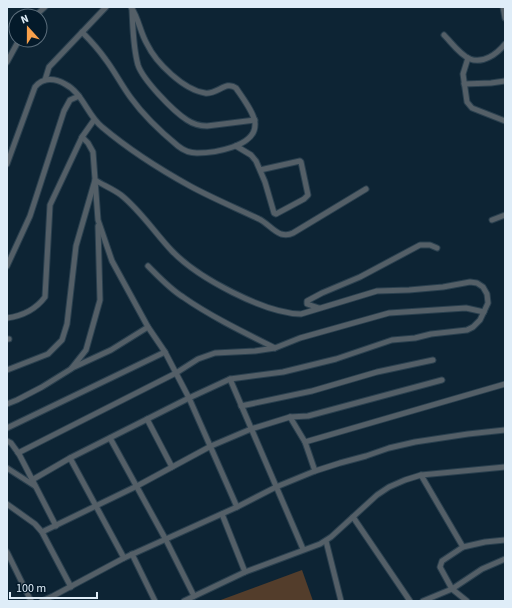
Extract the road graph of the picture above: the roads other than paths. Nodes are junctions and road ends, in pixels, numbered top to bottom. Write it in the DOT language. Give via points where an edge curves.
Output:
graph roads {
  1 [pos="106,7"];
  2 [pos="503,7"];
  3 [pos="132,8"];
  4 [pos="505,18"];
  5 [pos="82,32"];
  6 [pos="444,35"];
  7 [pos="505,44"];
  8 [pos="14,48"];
  9 [pos="468,58"];
  10 [pos="7,62"];
  11 [pos="45,80"];
  12 [pos="505,81"];
  13 [pos="464,84"];
  14 [pos="79,96"];
  15 [pos="94,120"];
  16 [pos="255,120"];
  17 [pos="505,121"];
  18 [pos="82,138"];
  19 [pos="236,146"];
  20 [pos="7,164"];
  21 [pos="260,170"];
  22 [pos="95,180"];
  23 [pos="366,189"];
  24 [pos="505,215"];
  25 [pos="98,220"];
  26 [pos="492,220"];
  27 [pos="437,248"];
  28 [pos="7,266"];
  29 [pos="148,266"];
  30 [pos="319,308"];
  31 [pos="484,312"];
  32 [pos="7,318"];
  33 [pos="148,327"];
  34 [pos="274,348"];
  35 [pos="164,352"];
  36 [pos="433,360"];
  37 [pos="71,369"];
  38 [pos="7,370"];
  39 [pos="176,373"];
  40 [pos="230,379"];
  41 [pos="442,380"];
  42 [pos="505,384"];
  43 [pos="189,398"];
  44 [pos="7,404"];
  45 [pos="241,406"];
  46 [pos="290,417"];
  47 [pos="147,419"];
  48 [pos="7,428"];
  49 [pos="251,429"];
  50 [pos="505,430"];
  51 [pos="110,438"];
  52 [pos="7,441"];
  53 [pos="305,442"];
  54 [pos="211,446"];
  55 [pos="18,453"];
  56 [pos="70,458"];
  57 [pos="172,466"];
  58 [pos="505,467"];
  59 [pos="7,468"];
  60 [pos="316,471"];
  61 [pos="421,475"];
  62 [pos="32,480"];
  63 [pos="36,486"];
  64 [pos="137,486"];
  65 [pos="276,486"];
  66 [pos="7,504"];
  67 [pos="96,506"];
  68 [pos="237,507"];
  69 [pos="222,514"];
  70 [pos="353,517"];
  71 [pos="56,526"];
  72 [pos="42,532"];
  73 [pos="166,540"];
  74 [pos="326,540"];
  75 [pos="505,540"];
  76 [pos="463,547"];
  77 [pos="303,549"];
  78 [pos="7,552"];
  79 [pos="132,554"];
  80 [pos="124,558"];
  81 [pos="505,559"];
  82 [pos="245,572"];
  83 [pos="70,587"];
  84 [pos="452,589"];
  85 [pos="194,596"];
  86 [pos="54,599"];
  87 [pos="31,601"];
  88 [pos="42,601"];
  89 [pos="156,601"];
  90 [pos="184,601"];
  91 [pos="341,601"];
  92 [pos="410,601"];
  93 [pos="423,601"];
  94 [pos="467,601"];
  1 -- 5 [label="street"];
  2 -- 4 [label="street"];
  3 -- 16 [label="street" via="150,50 173,76 186,85 206,93 233,85"];
  3 -- 16 [label="street" via="139,66 157,92 177,112 186,120 202,126"];
  5 -- 11 [label="street" via="49,67"];
  5 -- 19 [label="street" via="103,56 131,98 151,122 178,146 197,153"];
  6 -- 9 [label="street"];
  7 -- 9 [label="street" via="488,58 477,61"];
  8 -- 10 [label="street"];
  9 -- 13 [label="street" via="463,74"];
  11 -- 14 [label="street" via="52,79 65,83"];
  11 -- 20 [label="street" via="35,87"];
  12 -- 13 [label="street"];
  13 -- 17 [label="street" via="467,102 472,108"];
  14 -- 15 [label="street"];
  14 -- 28 [label="street" via="70,100 64,111 30,216"];
  15 -- 18 [label="street"];
  15 -- 23 [label="street" via="145,158 190,186 260,219 281,234 293,233"];
  16 -- 19 [label="street" via="251,137"];
  18 -- 22 [label="street" via="88,142 93,152"];
  18 -- 32 [label="street" via="50,206 45,297 31,310"];
  19 -- 21 [label="street" via="256,161"];
  21 -- 21 [label="street" via="274,213 308,195 300,161"];
  22 -- 25 [label="street"];
  22 -- 30 [label="street" via="120,194 174,252 196,271 240,296 288,314 301,314"];
  22 -- 38 [label="street" via="76,246 67,324 62,340 48,354"];
  24 -- 26 [label="street"];
  25 -- 33 [label="street" via="112,261"];
  25 -- 37 [label="street" via="100,300 86,350"];
  27 -- 30 [label="street" via="420,245 360,277 307,301 307,304"];
  29 -- 34 [label="street" via="182,297"];
  30 -- 31 [label="street" via="377,291 443,287 470,282 483,287 487,294 488,303"];
  31 -- 34 [label="street" via="466,308 390,313 300,338"];
  31 -- 40 [label="street" via="480,320 467,330 392,340 328,361 282,372"];
  33 -- 35 [label="street"];
  33 -- 37 [label="street" via="111,350"];
  34 -- 39 [label="street" via="255,352 215,353 198,359"];
  35 -- 39 [label="street"];
  35 -- 48 [label="street"];
  36 -- 45 [label="street"];
  37 -- 44 [label="street"];
  39 -- 43 [label="street"];
  39 -- 55 [label="street"];
  40 -- 43 [label="street"];
  40 -- 45 [label="street"];
  41 -- 46 [label="street" via="308,416"];
  42 -- 53 [label="street"];
  43 -- 47 [label="street"];
  43 -- 54 [label="street"];
  45 -- 49 [label="street"];
  46 -- 49 [label="street"];
  46 -- 53 [label="street"];
  47 -- 51 [label="street"];
  47 -- 57 [label="street"];
  49 -- 54 [label="street"];
  49 -- 65 [label="street"];
  50 -- 60 [label="street" via="415,442"];
  51 -- 56 [label="street"];
  51 -- 64 [label="street"];
  52 -- 55 [label="street"];
  53 -- 60 [label="street"];
  54 -- 57 [label="street"];
  54 -- 68 [label="street"];
  55 -- 62 [label="street"];
  56 -- 62 [label="street"];
  56 -- 67 [label="street"];
  57 -- 64 [label="street"];
  58 -- 61 [label="street"];
  59 -- 63 [label="street"];
  60 -- 65 [label="street"];
  61 -- 70 [label="street" via="389,487"];
  61 -- 76 [label="street"];
  62 -- 63 [label="street"];
  63 -- 71 [label="street"];
  64 -- 67 [label="street"];
  64 -- 73 [label="street"];
  65 -- 68 [label="street"];
  65 -- 77 [label="street"];
  66 -- 72 [label="street"];
  67 -- 71 [label="street"];
  67 -- 80 [label="street"];
  68 -- 69 [label="street"];
  69 -- 73 [label="street"];
  69 -- 82 [label="street"];
  70 -- 74 [label="street"];
  70 -- 92 [label="street"];
  71 -- 72 [label="street"];
  72 -- 83 [label="street"];
  73 -- 79 [label="street"];
  73 -- 85 [label="street"];
  74 -- 77 [label="street"];
  74 -- 91 [label="street"];
  75 -- 76 [label="street"];
  76 -- 84 [label="street" via="440,564"];
  77 -- 82 [label="street"];
  78 -- 87 [label="street"];
  79 -- 80 [label="street"];
  79 -- 89 [label="street"];
  80 -- 83 [label="street"];
  81 -- 84 [label="street" via="482,569"];
  82 -- 85 [label="street"];
  83 -- 86 [label="street"];
  84 -- 93 [label="street"];
  84 -- 94 [label="street"];
  85 -- 90 [label="street"];
  86 -- 88 [label="street"];
}
